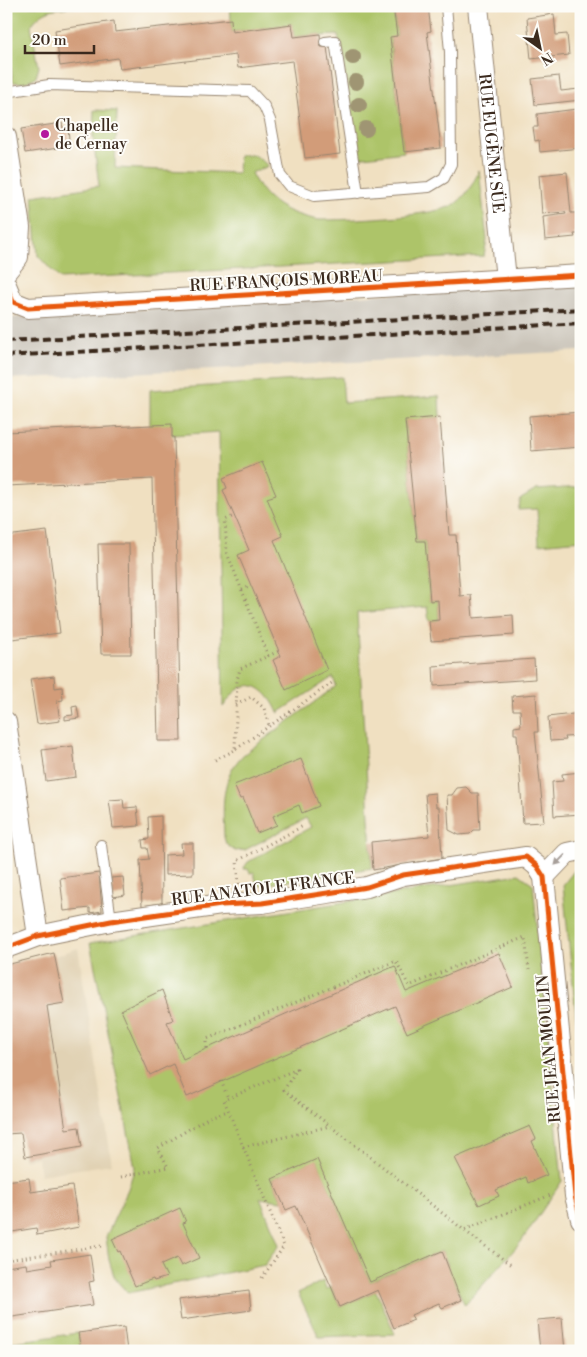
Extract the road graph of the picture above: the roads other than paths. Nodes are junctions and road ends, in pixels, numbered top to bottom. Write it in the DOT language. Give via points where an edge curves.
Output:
graph roads {
  1 [pos="446,6"];
  2 [pos="478,6"];
  3 [pos="326,42"];
  4 [pos="6,92"];
  5 [pos="6,137"];
  6 [pos="358,193"];
  7 [pos="6,272"];
  8 [pos="581,275"];
  9 [pos="506,279"];
  10 [pos="6,285"];
  11 [pos="6,722"];
  12 [pos="101,845"];
  13 [pos="581,850"];
  14 [pos="544,877"];
  15 [pos="111,921"];
  16 [pos="38,936"];
  17 [pos="6,948"];
  18 [pos="581,1219"];
  1 -- 6 [label="lane" via="450,52 451,164 444,178 428,188"];
  2 -- 9 [label="street, RUE EUGÈNE SÜE"];
  3 -- 6 [label="lane" via="335,41"];
  4 -- 6 [label="lane" via="49,85 250,91 264,106 270,120 280,174 289,186 314,196"];
  5 -- 7 [label="street" via="20,226 18,257"];
  8 -- 9 [label="street, RUE FRANÇOIS MOREAU"];
  9 -- 10 [label="street, RUE FRANÇOIS MOREAU" via="28,308 13,302"];
  11 -- 16 [label="street"];
  12 -- 15 [label="lane"];
  13 -- 14 [label="street, one-way" via="567,853"];
  14 -- 15 [label="street, RUE ANATOLE FRANCE" via="538,866 526,857 403,875 368,888"];
  14 -- 18 [label="street, RUE JEAN MOULIN" via="575,1196"];
  15 -- 16 [label="street, RUE ANATOLE FRANCE"];
  16 -- 17 [label="street, RUE ANATOLE FRANCE"];
}
